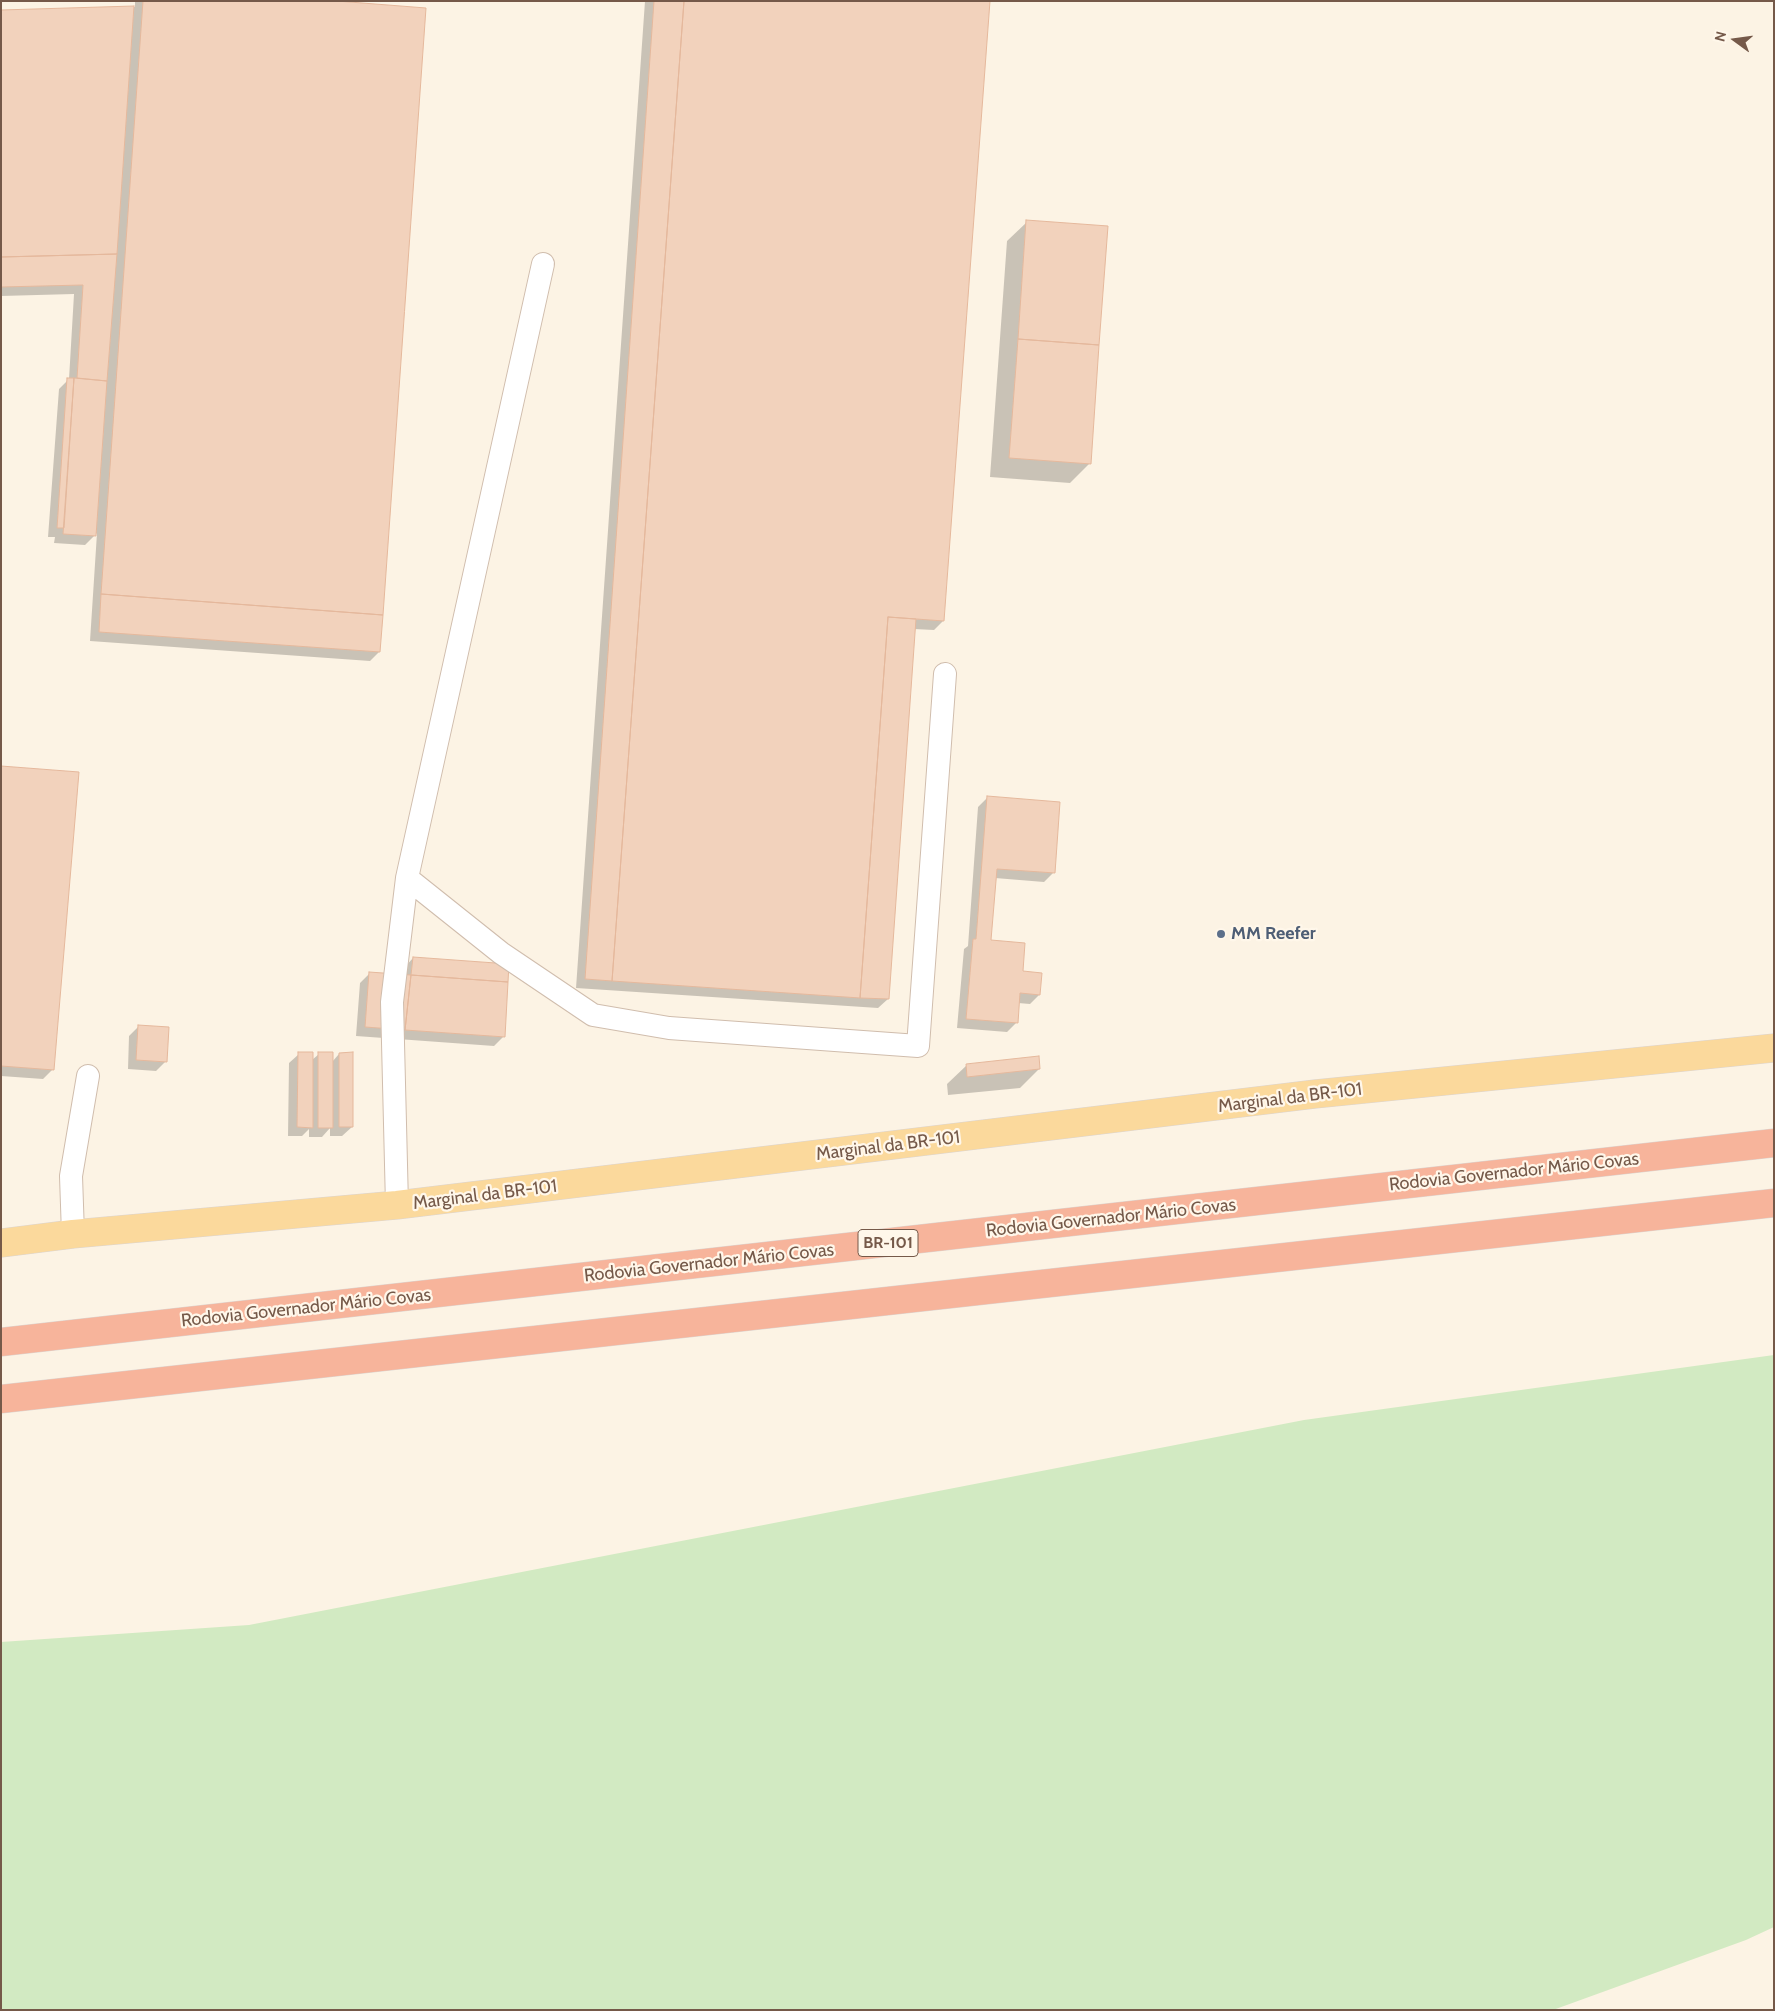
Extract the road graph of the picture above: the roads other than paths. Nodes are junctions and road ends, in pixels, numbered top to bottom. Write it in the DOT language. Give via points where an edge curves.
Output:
graph roads {
  1 [pos="543,264"];
  2 [pos="945,674"];
  3 [pos="408,878"];
  4 [pos="1774,1048"];
  5 [pos="88,1076"];
  6 [pos="1774,1143"];
  7 [pos="1774,1204"];
  8 [pos="397,1205"];
  9 [pos="73,1234"];
  10 [pos="1,1243"];
  11 [pos="1,1342"];
  12 [pos="1,1399"];
  1 -- 3 [label="lane"];
  2 -- 3 [label="lane" via="918,1046 669,1028 593,1015 501,953"];
  3 -- 8 [label="lane" via="392,1002"];
  4 -- 8 [label="main road, Marginal da BR-101" via="1306,1096"];
  5 -- 9 [label="lane" via="71,1176"];
  6 -- 11 [label="highway, Rodovia Governador Mário Covas / BR-101"];
  7 -- 12 [label="highway"];
  8 -- 9 [label="main road, Marginal da BR-101"];
  9 -- 10 [label="main road, Marginal da BR-101"];
}
